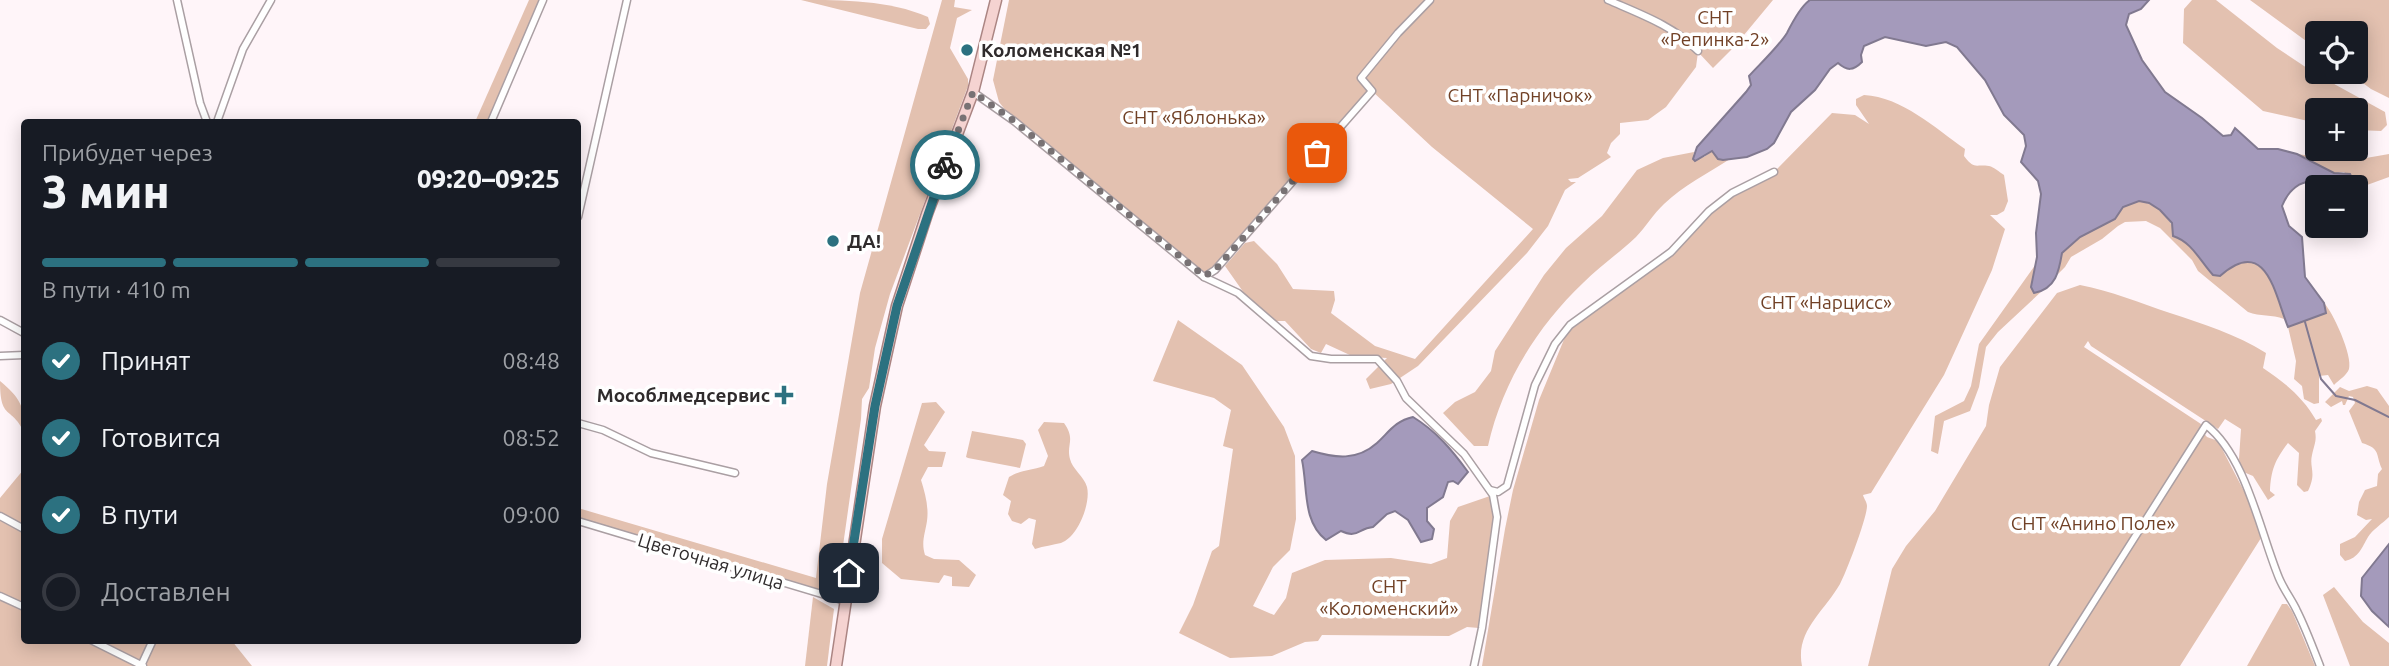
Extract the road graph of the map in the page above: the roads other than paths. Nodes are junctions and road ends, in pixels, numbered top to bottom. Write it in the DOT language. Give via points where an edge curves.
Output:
graph roads {
  1 [pos="177,0"];
  2 [pos="271,0"];
  3 [pos="543,0"];
  4 [pos="627,0"];
  5 [pos="996,0"];
  6 [pos="1430,0"];
  7 [pos="1608,0"];
  8 [pos="1698,51"];
  9 [pos="973,92"];
  10 [pos="206,119"];
  11 [pos="218,119"];
  12 [pos="492,119"];
  13 [pos="1774,172"];
  14 [pos="581,204"];
  15 [pos="1204,276"];
  16 [pos="0,320"];
  17 [pos="21,331"];
  18 [pos="21,355"];
  19 [pos="0,356"];
  20 [pos="581,424"];
  21 [pos="736,473"];
  22 [pos="1490,490"];
  23 [pos="0,516"];
  24 [pos="581,522"];
  25 [pos="21,527"];
  26 [pos="0,596"];
  27 [pos="845,601"];
  28 [pos="21,606"];
  29 [pos="99,644"];
  30 [pos="151,644"];
  31 [pos="141,666"];
  32 [pos="836,666"];
  33 [pos="1474,666"];
  34 [pos="2053,666"];
  35 [pos="2320,666"];
  1 -- 10 [label="street"];
  2 -- 11 [label="street" via="243,49"];
  3 -- 12 [label="street"];
  4 -- 14 [label="street"];
  5 -- 9 [label="main road"];
  6 -- 15 [label="street" via="1361,78 1372,91 1215,270"];
  7 -- 8 [label="street" via="1670,29"];
  9 -- 15 [label="street"];
  9 -- 27 [label="main road" via="897,306 875,406"];
  13 -- 22 [label="street" via="1724,199 1671,252 1570,325 1535,385 1507,486 1499,492"];
  15 -- 22 [label="street" via="1238,293 1311,356 1377,359 1406,398 1464,454"];
  16 -- 17 [label="street"];
  18 -- 19 [label="street"];
  20 -- 21 [label="street" via="651,453"];
  22 -- 33 [label="street" via="1497,517"];
  23 -- 25 [label="street"];
  24 -- 27 [label="street, Цветочная улица"];
  26 -- 28 [label="street"];
  27 -- 32 [label="main road"];
  29 -- 31 [label="street"];
  30 -- 31 [label="street"];
  34 -- 35 [label="street" via="2206,425 2227,446 2279,579"];
}
